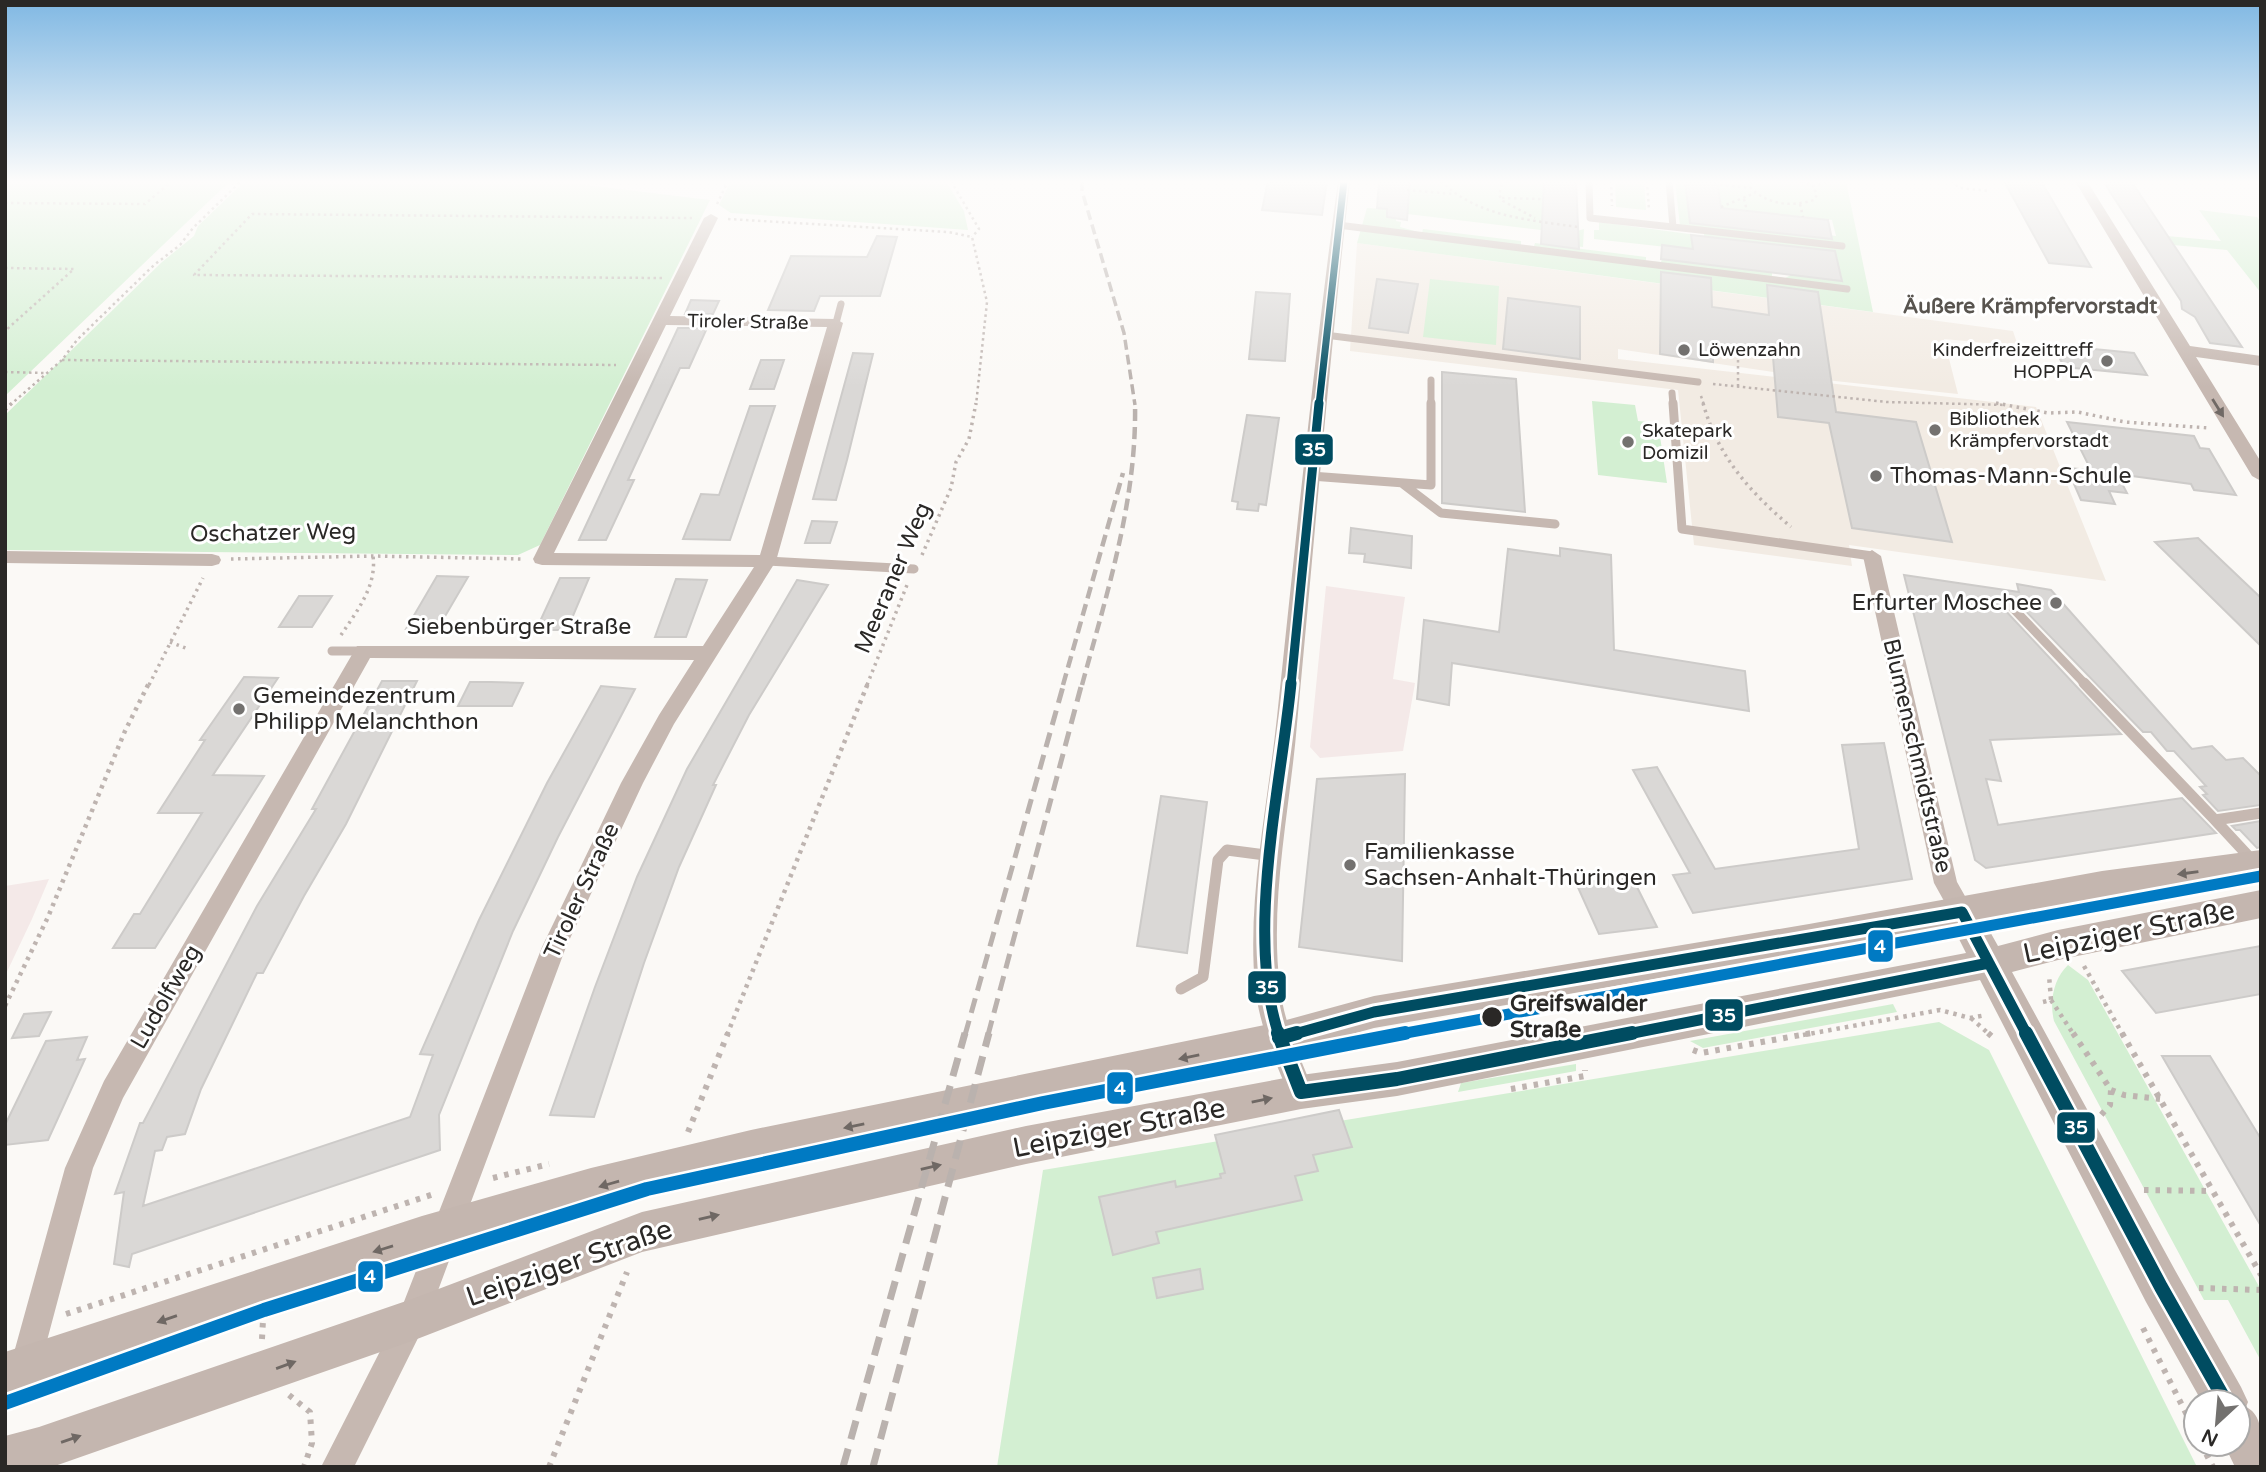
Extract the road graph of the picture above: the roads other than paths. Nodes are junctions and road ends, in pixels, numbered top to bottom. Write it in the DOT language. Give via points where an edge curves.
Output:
graph roads {
  1 [pos="695,250"];
  2 [pos="1335,250"];
  3 [pos="1534,250"];
  4 [pos="2122,250"];
  5 [pos="1847,289"];
  6 [pos="661,320"];
  7 [pos="1325,335"];
  8 [pos="2182,351"];
  9 [pos="2261,361"];
  10 [pos="1431,380"];
  11 [pos="1698,382"];
  12 [pos="1672,393"];
  13 [pos="1311,476"];
  14 [pos="2261,476"];
  15 [pos="1401,483"];
  16 [pos="1555,524"];
  17 [pos="1872,556"];
  18 [pos="5,557"];
  19 [pos="212,560"];
  20 [pos="767,561"];
  21 [pos="914,569"];
  22 [pos="2008,603"];
  23 [pos="332,651"];
  24 [pos="365,651"];
  25 [pos="706,653"];
  26 [pos="2261,813"];
  27 [pos="2215,820"];
  28 [pos="1273,856"];
  29 [pos="2258,864"];
  30 [pos="2257,909"];
  31 [pos="1962,912"];
  32 [pos="1989,963"];
  33 [pos="1181,989"];
  34 [pos="1279,1038"];
  35 [pos="1301,1092"];
  36 [pos="449,1229"];
  37 [pos="412,1320"];
  38 [pos="15,1371"];
  39 [pos="2218,1388"];
  40 [pos="5,1458"];
  41 [pos="337,1467"];
  1 -- 6 [label="street"];
  2 -- 7 [label="street"];
  3 -- 5 [label="lane"];
  4 -- 8 [label="street"];
  6 -- 20 [label="street, Tiroler Straße" via="839,314"];
  6 -- 20 [label="street" via="542,559"];
  7 -- 11 [label="lane"];
  7 -- 13 [label="street"];
  8 -- 9 [label="street"];
  8 -- 14 [label="street, one-way"];
  10 -- 15 [label="lane" via="1431,485"];
  12 -- 17 [label="lane" via="1682,529"];
  13 -- 15 [label="lane"];
  13 -- 28 [label="street"];
  15 -- 16 [label="lane" via="1441,513"];
  17 -- 31 [label="street, Blumenschmidtstraße" via="1946,883"];
  18 -- 19 [label="street, Oschatzer Weg"];
  20 -- 21 [label="lane"];
  20 -- 25 [label="street, Tiroler Straße"];
  22 -- 27 [label="lane"];
  23 -- 24 [label="lane, Siebenbürger Straße"];
  24 -- 25 [label="street, Siebenbürger Straße"];
  24 -- 38 [label="street, Ludolfweg" via="113,1090 79,1168 36,1324"];
  25 -- 36 [label="street, Tiroler Straße" via="632,783 554,947"];
  26 -- 27 [label="lane"];
  27 -- 29 [label="lane"];
  28 -- 33 [label="lane" via="1227,850 1218,860 1203,977"];
  28 -- 34 [label="street" via="1265,919 1267,984"];
  29 -- 31 [label="main road, Leipziger Straße, one-way" via="2102,885"];
  30 -- 32 [label="main road, Leipziger Straße"];
  31 -- 32 [label="main road"];
  31 -- 34 [label="main road, Leipziger Straße" via="1374,1012"];
  32 -- 35 [label="main road, Leipziger Straße" via="1410,1077"];
  32 -- 39 [label="main road"];
  34 -- 35 [label="street"];
  34 -- 36 [label="main road, Leipziger Straße, one-way" via="675,1166"];
  37 -- 35 [label="main road, Leipziger Straße, one-way" via="642,1232 1026,1145"];
  36 -- 37 [label="street, Tiroler Straße"];
  36 -- 38 [label="main road, Leipziger Straße, one-way" via="267,1267"];
  40 -- 37 [label="main road, Leipziger Straße, one-way" via="273,1383"];
  37 -- 41 [label="street, Tiroler Straße"];
}
